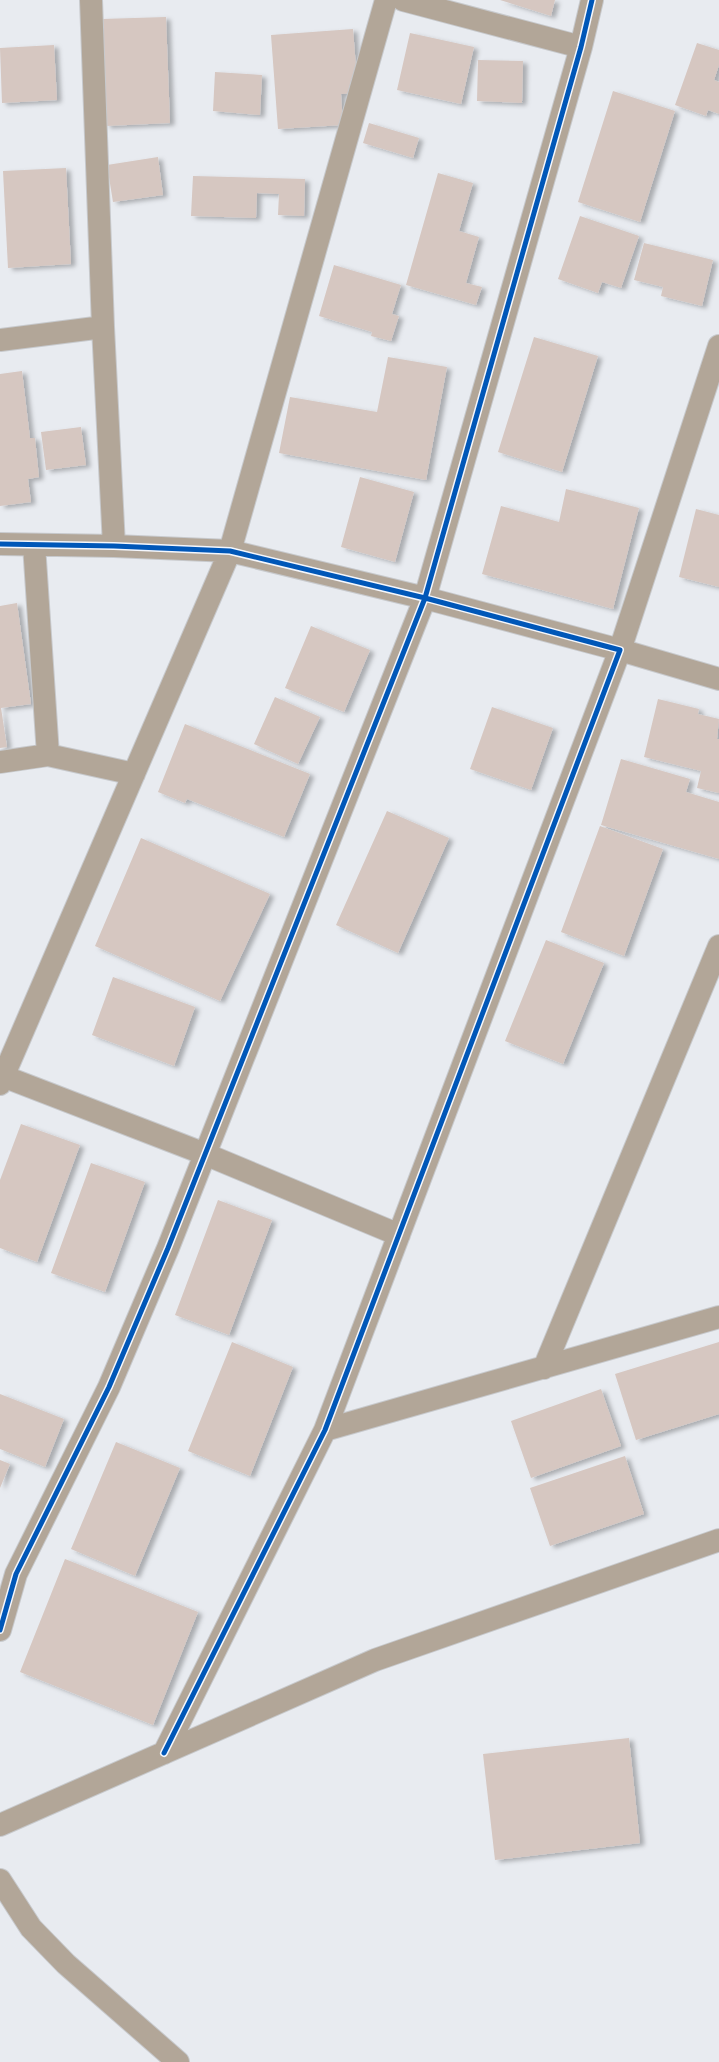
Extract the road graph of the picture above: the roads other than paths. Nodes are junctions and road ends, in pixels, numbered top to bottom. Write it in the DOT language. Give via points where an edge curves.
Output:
graph roads {
  1 [pos="91,0"];
  2 [pos="386,0"];
  3 [pos="403,0"];
  4 [pos="592,0"];
  5 [pos="581,47"];
  6 [pos="103,327"];
  7 [pos="0,340"];
  8 [pos="719,346"];
  9 [pos="0,544"];
  10 [pos="34,545"];
  11 [pos="114,546"];
  12 [pos="230,551"];
  13 [pos="425,598"];
  14 [pos="620,650"];
  15 [pos="719,679"];
  16 [pos="48,755"];
  17 [pos="0,762"];
  18 [pos="134,774"];
  19 [pos="719,946"];
  20 [pos="1,1078"];
  21 [pos="205,1154"];
  22 [pos="399,1235"];
  23 [pos="719,1317"];
  24 [pos="544,1368"];
  25 [pos="325,1430"];
  26 [pos="719,1540"];
  27 [pos="0,1630"];
  28 [pos="164,1753"];
  29 [pos="0,1825"];
  30 [pos="0,1880"];
  31 [pos="178,2062"];
  1 -- 6 [label="street"];
  2 -- 12 [label="street"];
  3 -- 5 [label="street"];
  4 -- 5 [label="street"];
  5 -- 13 [label="street"];
  6 -- 7 [label="street"];
  6 -- 11 [label="street"];
  8 -- 14 [label="street"];
  9 -- 10 [label="street"];
  10 -- 11 [label="street"];
  10 -- 16 [label="street"];
  11 -- 12 [label="street"];
  12 -- 13 [label="street"];
  12 -- 18 [label="street"];
  13 -- 14 [label="street"];
  13 -- 21 [label="street"];
  14 -- 15 [label="street"];
  14 -- 22 [label="street"];
  16 -- 17 [label="street"];
  16 -- 18 [label="street"];
  18 -- 20 [label="street"];
  19 -- 24 [label="street"];
  20 -- 21 [label="street"];
  21 -- 22 [label="street"];
  21 -- 27 [label="street" via="109,1387 16,1574"];
  22 -- 25 [label="street"];
  23 -- 24 [label="street"];
  24 -- 25 [label="street"];
  25 -- 28 [label="street"];
  26 -- 28 [label="street" via="376,1660"];
  28 -- 29 [label="street"];
  30 -- 31 [label="street" via="31,1928 66,1964"];
}
